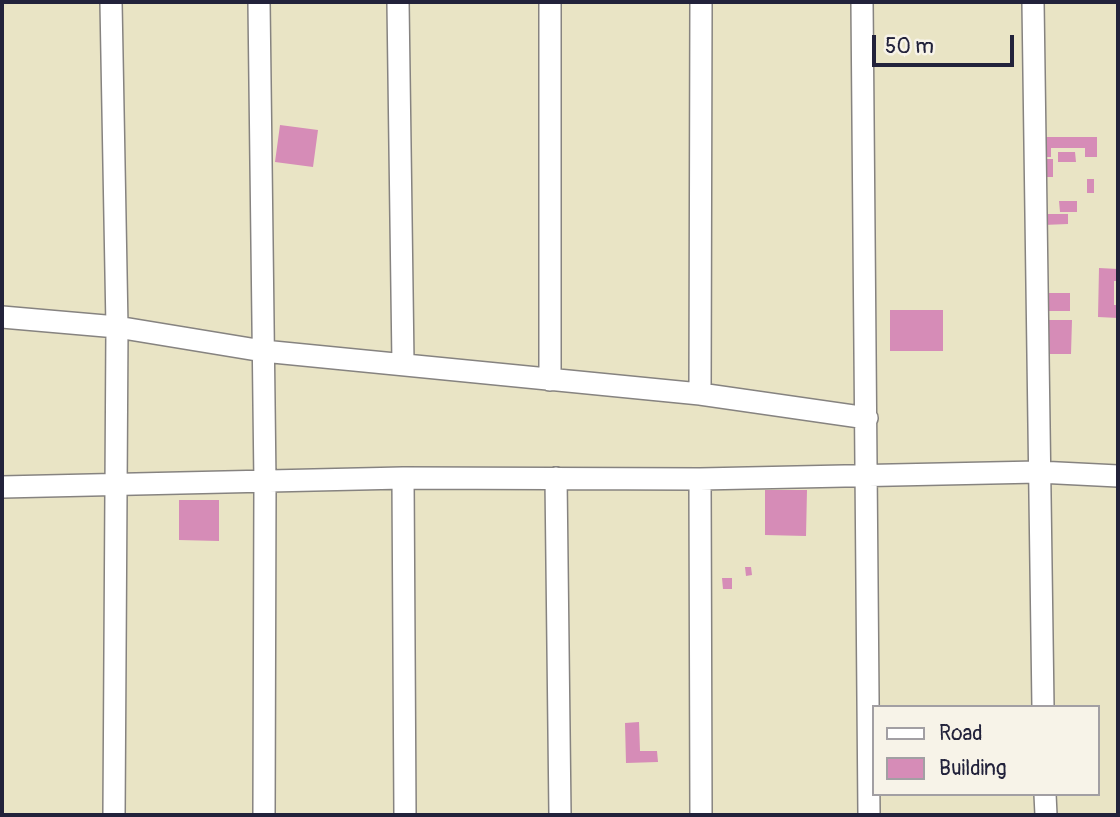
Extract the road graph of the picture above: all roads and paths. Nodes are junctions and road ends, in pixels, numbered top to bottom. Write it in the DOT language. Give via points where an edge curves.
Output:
graph roads {
  1 [pos="111,2"];
  2 [pos="259,2"];
  3 [pos="398,2"];
  4 [pos="550,2"];
  5 [pos="701,2"];
  6 [pos="862,2"];
  7 [pos="1033,2"];
  8 [pos="2,317"];
  9 [pos="117,327"];
  10 [pos="263,351"];
  11 [pos="403,363"];
  12 [pos="550,380"];
  13 [pos="699,394"];
  14 [pos="867,418"];
  15 [pos="1038,472"];
  16 [pos="866,475"];
  17 [pos="1118,476"];
  18 [pos="403,478"];
  19 [pos="556,478"];
  20 [pos="700,479"];
  21 [pos="265,483"];
  22 [pos="114,486"];
  23 [pos="2,487"];
  24 [pos="1043,705"];
  25 [pos="1045,796"];
  26 [pos="114,815"];
  27 [pos="264,815"];
  28 [pos="405,815"];
  29 [pos="560,815"];
  30 [pos="701,815"];
  31 [pos="869,815"];
  32 [pos="1046,815"];
  1 -- 9 [label="street"];
  2 -- 10 [label="street"];
  3 -- 11 [label="street"];
  4 -- 12 [label="street"];
  5 -- 13 [label="street"];
  6 -- 14 [label="street"];
  7 -- 15 [label="street"];
  8 -- 9 [label="street"];
  9 -- 10 [label="street"];
  9 -- 22 [label="street"];
  10 -- 11 [label="street"];
  10 -- 21 [label="street"];
  11 -- 12 [label="street"];
  12 -- 13 [label="street"];
  13 -- 14 [label="street"];
  14 -- 16 [label="street"];
  15 -- 16 [label="street"];
  15 -- 17 [label="street"];
  15 -- 24 [label="street"];
  16 -- 20 [label="street"];
  16 -- 31 [label="street"];
  18 -- 19 [label="street"];
  18 -- 21 [label="street"];
  18 -- 28 [label="street"];
  19 -- 20 [label="street"];
  19 -- 29 [label="street"];
  20 -- 30 [label="street"];
  21 -- 22 [label="street"];
  21 -- 27 [label="street"];
  22 -- 23 [label="street"];
  22 -- 26 [label="street"];
  25 -- 32 [label="street"];
}
